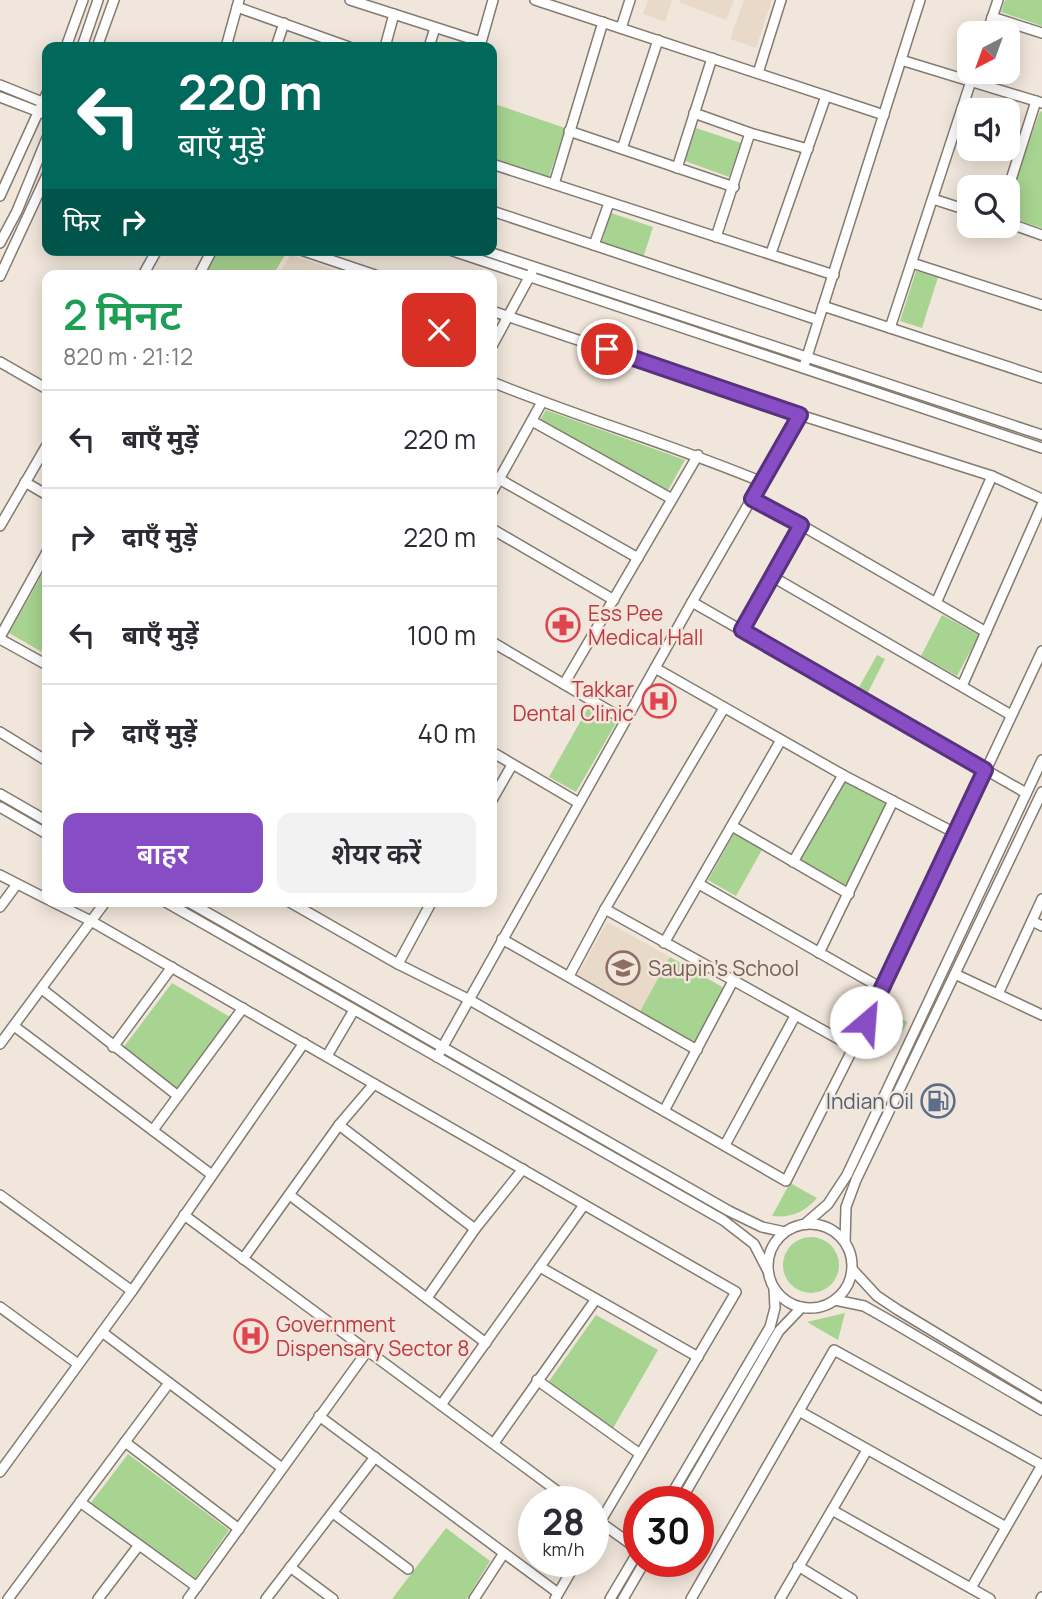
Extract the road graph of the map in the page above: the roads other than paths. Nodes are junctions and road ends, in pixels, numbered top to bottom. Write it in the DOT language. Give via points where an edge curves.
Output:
graph roads {
  1 [pos="83,0"];
  2 [pos="98,0"];
  3 [pos="114,0"];
  4 [pos="350,0"];
  5 [pos="493,0"];
  6 [pos="535,0"];
  7 [pos="630,0"];
  8 [pos="781,0"];
  9 [pos="920,0"];
  10 [pos="998,0"];
  11 [pos="546,2"];
  12 [pos="238,4"];
  13 [pos="394,14"];
  14 [pos="992,16"];
  15 [pos="991,21"];
  16 [pos="603,22"];
  17 [pos="284,23"];
  18 [pos="435,28"];
  19 [pos="621,28"];
  20 [pos="1042,33"];
  21 [pos="658,40"];
  22 [pos="68,42"];
  23 [pos="84,42"];
  24 [pos="99,42"];
  25 [pos="227,42"];
  26 [pos="278,42"];
  27 [pos="322,42"];
  28 [pos="386,42"];
  29 [pos="431,42"];
  30 [pos="472,42"];
  31 [pos="481,42"];
  32 [pos="712,58"];
  33 [pos="901,60"];
  34 [pos="957,72"];
  35 [pos="758,73"];
  36 [pos="970,84"];
  37 [pos="993,84"];
  38 [pos="0,85"];
  39 [pos="826,96"];
  40 [pos="0,97"];
  41 [pos="42,102"];
  42 [pos="1039,102"];
  43 [pos="42,106"];
  44 [pos="37,112"];
  45 [pos="694,113"];
  46 [pos="42,114"];
  47 [pos="884,115"];
  48 [pos="569,131"];
  49 [pos="750,133"];
  50 [pos="622,149"];
  51 [pos="808,149"];
  52 [pos="42,150"];
  53 [pos="497,166"];
  54 [pos="677,167"];
  55 [pos="1013,175"];
  56 [pos="554,184"];
  57 [pos="734,187"];
  58 [pos="42,188"];
  59 [pos="0,196"];
  60 [pos="933,199"];
  61 [pos="609,203"];
  62 [pos="957,207"];
  63 [pos="497,213"];
  64 [pos="1020,227"];
  65 [pos="1042,235"];
  66 [pos="716,237"];
  67 [pos="0,243"];
  68 [pos="594,245"];
  69 [pos="771,253"];
  70 [pos="497,255"];
  71 [pos="316,256"];
  72 [pos="468,256"];
  73 [pos="912,263"];
  74 [pos="535,268"];
  75 [pos="350,270"];
  76 [pos="834,275"];
  77 [pos="0,276"];
  78 [pos="530,277"];
  79 [pos="1042,305"];
  80 [pos="823,306"];
  81 [pos="497,313"];
  82 [pos="508,316"];
  83 [pos="818,320"];
  84 [pos="890,328"];
  85 [pos="497,337"];
  86 [pos="807,358"];
  87 [pos="0,362"];
  88 [pos="803,368"];
  89 [pos="1042,378"];
  90 [pos="497,384"];
  91 [pos="42,385"];
  92 [pos="542,402"];
  93 [pos="800,415"];
  94 [pos="532,421"];
  95 [pos="1042,435"];
  96 [pos="1042,448"];
  97 [pos="42,453"];
  98 [pos="698,455"];
  99 [pos="992,476"];
  100 [pos="499,479"];
  101 [pos="25,482"];
  102 [pos="762,482"];
  103 [pos="497,483"];
  104 [pos="42,492"];
  105 [pos="672,499"];
  106 [pos="752,499"];
  107 [pos="1042,499"];
  108 [pos="1042,505"];
  109 [pos="801,525"];
  110 [pos="0,526"];
  111 [pos="497,532"];
  112 [pos="638,558"];
  113 [pos="42,561"];
  114 [pos="773,577"];
  115 [pos="614,600"];
  116 [pos="692,602"];
  117 [pos="936,603"];
  118 [pos="742,630"];
  119 [pos="986,632"];
  120 [pos="0,638"];
  121 [pos="497,645"];
  122 [pos="1042,651"];
  123 [pos="42,662"];
  124 [pos="655,668"];
  125 [pos="564,684"];
  126 [pos="962,686"];
  127 [pos="724,708"];
  128 [pos="1011,715"];
  129 [pos="625,720"];
  130 [pos="0,732"];
  131 [pos="781,740"];
  132 [pos="497,754"];
  133 [pos="42,758"];
  134 [pos="1042,760"];
  135 [pos="512,765"];
  136 [pos="985,770"];
  137 [pos="843,775"];
  138 [pos="497,791"];
  139 [pos="1042,792"];
  140 [pos="1026,793"];
  141 [pos="0,794"];
  142 [pos="893,802"];
  143 [pos="579,803"];
  144 [pos="0,807"];
  145 [pos="42,818"];
  146 [pos="732,826"];
  147 [pos="42,831"];
  148 [pos="955,832"];
  149 [pos="793,862"];
  150 [pos="0,875"];
  151 [pos="17,884"];
  152 [pos="699,884"];
  153 [pos="849,894"];
  154 [pos="42,896"];
  155 [pos="1042,900"];
  156 [pos="0,907"];
  157 [pos="63,907"];
  158 [pos="102,907"];
  159 [pos="174,907"];
  160 [pos="197,907"];
  161 [pos="298,907"];
  162 [pos="429,907"];
  163 [pos="605,909"];
  164 [pos="91,921"];
  165 [pos="1032,921"];
  166 [pos="1042,926"];
  167 [pos="502,939"];
  168 [pos="664,943"];
  169 [pos="820,953"];
  170 [pos="398,964"];
  171 [pos="172,967"];
  172 [pos="956,974"];
  173 [pos="569,976"];
  174 [pos="733,981"];
  175 [pos="42,989"];
  176 [pos="883,989"];
  177 [pos="998,994"];
  178 [pos="468,999"];
  179 [pos="243,1008"];
  180 [pos="354,1010"];
  181 [pos="1042,1015"];
  182 [pos="795,1016"];
  183 [pos="14,1026"];
  184 [pos="304,1043"];
  185 [pos="0,1044"];
  186 [pos="113,1047"];
  187 [pos="853,1047"];
  188 [pos="442,1048"];
  189 [pos="697,1050"];
  190 [pos="327,1056"];
  191 [pos="437,1057"];
  192 [pos="374,1084"];
  193 [pos="178,1096"];
  194 [pos="664,1111"];
  195 [pos="339,1125"];
  196 [pos="153,1130"];
  197 [pos="725,1145"];
  198 [pos="523,1170"];
  199 [pos="212,1175"];
  200 [pos="0,1195"];
  201 [pos="291,1196"];
  202 [pos="584,1205"];
  203 [pos="184,1215"];
  204 [pos="806,1223"];
  205 [pos="475,1228"];
  206 [pos="785,1232"];
  207 [pos="845,1242"];
  208 [pos="243,1259"];
  209 [pos="540,1267"];
  210 [pos="852,1269"];
  211 [pos="768,1271"];
  212 [pos="774,1289"];
  213 [pos="132,1291"];
  214 [pos="427,1298"];
  215 [pos="596,1299"];
  216 [pos="835,1300"];
  217 [pos="802,1307"];
  218 [pos="1,1310"];
  219 [pos="102,1332"];
  220 [pos="486,1343"];
  221 [pos="368,1350"];
  222 [pos="698,1356"];
  223 [pos="78,1364"];
  224 [pos="537,1380"];
  225 [pos="169,1383"];
  226 [pos="1042,1397"];
  227 [pos="441,1405"];
  228 [pos="1042,1410"];
  229 [pos="799,1411"];
  230 [pos="319,1416"];
  231 [pos="125,1442"];
  232 [pos="494,1443"];
  233 [pos="867,1450"];
  234 [pos="640,1454"];
  235 [pos="375,1457"];
  236 [pos="1042,1465"];
  237 [pos="282,1468"];
  238 [pos="0,1472"];
  239 [pos="551,1486"];
  240 [pos="676,1486"];
  241 [pos="689,1486"];
  242 [pos="609,1501"];
  243 [pos="80,1503"];
  244 [pos="832,1510"];
  245 [pos="333,1513"];
  246 [pos="1006,1527"];
  247 [pos="239,1529"];
  248 [pos="139,1545"];
  249 [pos="504,1553"];
  250 [pos="798,1566"];
  251 [pos="290,1567"];
  252 [pos="408,1569"];
  253 [pos="567,1577"];
  254 [pos="623,1577"];
  255 [pos="636,1577"];
  256 [pos="197,1587"];
  257 [pos="971,1588"];
  258 [pos="0,1593"];
  259 [pos="556,1596"];
  260 [pos="8,1599"];
  261 [pos="98,1599"];
  262 [pos="188,1599"];
  263 [pos="266,1599"];
  264 [pos="333,1599"];
  265 [pos="474,1599"];
  266 [pos="610,1599"];
  267 [pos="623,1599"];
  268 [pos="691,1599"];
  269 [pos="780,1599"];
  270 [pos="852,1599"];
  271 [pos="990,1599"];
  1 -- 22 [label="street"];
  2 -- 23 [label="street"];
  3 -- 24 [label="street"];
  4 -- 13 [label="street"];
  5 -- 31 [label="street"];
  6 -- 11 [label="street"];
  7 -- 19 [label="street"];
  8 -- 35 [label="street"];
  9 -- 33 [label="street"];
  10 -- 14 [label="street"];
  11 -- 16 [label="street"];
  12 -- 17 [label="street"];
  12 -- 25 [label="street"];
  13 -- 18 [label="street"];
  13 -- 28 [label="street"];
  14 -- 15 [label="street"];
  14 -- 20 [label="street"];
  16 -- 19 [label="street"];
  16 -- 48 [label="street"];
  17 -- 26 [label="street"];
  17 -- 27 [label="street"];
  18 -- 29 [label="street"];
  18 -- 30 [label="street"];
  19 -- 21 [label="street"];
  21 -- 32 [label="street"];
  21 -- 50 [label="street"];
  32 -- 35 [label="street"];
  32 -- 45 [label="street"];
  33 -- 34 [label="street"];
  33 -- 47 [label="street"];
  35 -- 39 [label="street"];
  36 -- 60 [label="street"];
  37 -- 42 [label="street"];
  38 -- 41 [label="street"];
  39 -- 47 [label="street"];
  39 -- 51 [label="street"];
  40 -- 44 [label="street"];
  42 -- 55 [label="street"];
  43 -- 44 [label="street"];
  44 -- 46 [label="street"];
  44 -- 59 [label="street"];
  45 -- 49 [label="street"];
  45 -- 54 [label="street"];
  47 -- 76 [label="street"];
  48 -- 50 [label="street"];
  48 -- 56 [label="street"];
  49 -- 51 [label="street"];
  49 -- 57 [label="street"];
  50 -- 54 [label="street"];
  51 -- 69 [label="street"];
  52 -- 67 [label="street"];
  53 -- 56 [label="street"];
  54 -- 57 [label="street"];
  56 -- 61 [label="street"];
  57 -- 66 [label="street"];
  58 -- 77 [label="street"];
  60 -- 62 [label="street"];
  60 -- 73 [label="street"];
  61 -- 66 [label="street"];
  61 -- 68 [label="street"];
  63 -- 68 [label="street"];
  64 -- 65 [label="street"];
  66 -- 69 [label="street"];
  68 -- 83 [label="street"];
  69 -- 76 [label="street"];
  70 -- 74 [label="street"];
  71 -- 75 [label="street"];
  72 -- 78 [label="street"];
  73 -- 79 [label="street"];
  73 -- 84 [label="street"];
  74 -- 78 [label="street"];
  74 -- 86 [label="street"];
  76 -- 80 [label="street"];
  78 -- 82 [label="street"];
  78 -- 88 [label="street"];
  80 -- 83 [label="street"];
  80 -- 84 [label="street"];
  81 -- 82 [label="street"];
  82 -- 85 [label="street"];
  82 -- 93 [label="street"];
  83 -- 86 [label="street"];
  84 -- 89 [label="street"];
  86 -- 88 [label="street"];
  86 -- 95 [label="street"];
  87 -- 91 [label="street"];
  88 -- 96 [label="street"];
  90 -- 92 [label="street"];
  92 -- 94 [label="street"];
  92 -- 98 [label="street"];
  93 -- 99 [label="street"];
  93 -- 102 [label="street"];
  94 -- 100 [label="street"];
  94 -- 105 [label="street"];
  97 -- 101 [label="street"];
  98 -- 102 [label="street"];
  98 -- 105 [label="street"];
  99 -- 107 [label="street"];
  99 -- 117 [label="street"];
  100 -- 103 [label="street"];
  100 -- 112 [label="street"];
  101 -- 104 [label="street"];
  101 -- 110 [label="street"];
  102 -- 106 [label="street"];
  105 -- 112 [label="street"];
  106 -- 109 [label="street"];
  106 -- 116 [label="street"];
  108 -- 119 [label="street"];
  109 -- 114 [label="street"];
  109 -- 117 [label="street"];
  111 -- 115 [label="street"];
  112 -- 115 [label="street"];
  113 -- 120 [label="street"];
  114 -- 118 [label="street"];
  114 -- 126 [label="street"];
  115 -- 125 [label="street"];
  116 -- 118 [label="street"];
  116 -- 124 [label="street"];
  117 -- 119 [label="street"];
  118 -- 136 [label="street"];
  119 -- 126 [label="street"];
  120 -- 123 [label="street"];
  121 -- 125 [label="street"];
  122 -- 128 [label="street"];
  124 -- 127 [label="street"];
  124 -- 129 [label="street"];
  125 -- 129 [label="street"];
  126 -- 128 [label="street"];
  127 -- 131 [label="street"];
  127 -- 163 [label="street"];
  128 -- 136 [label="street"];
  129 -- 143 [label="street"];
  130 -- 133 [label="street"];
  131 -- 137 [label="street"];
  131 -- 146 [label="street"];
  132 -- 135 [label="street"];
  134 -- 140 [label="street"];
  135 -- 138 [label="street"];
  135 -- 143 [label="street"];
  136 -- 140 [label="street"];
  136 -- 148 [label="street"];
  137 -- 142 [label="street"];
  137 -- 149 [label="street"];
  139 -- 172 [label="street"];
  140 -- 204 [label="street" via="847,1175 828,1204"];
  141 -- 145 [label="street"];
  142 -- 148 [label="street"];
  142 -- 153 [label="street"];
  143 -- 167 [label="street"];
  144 -- 147 [label="street"];
  146 -- 149 [label="street"];
  146 -- 152 [label="street"];
  148 -- 176 [label="street"];
  149 -- 153 [label="street"];
  150 -- 151 [label="street"];
  151 -- 154 [label="street"];
  151 -- 156 [label="street"];
  152 -- 168 [label="street"];
  152 -- 169 [label="street"];
  153 -- 169 [label="street"];
  155 -- 165 [label="street"];
  157 -- 164 [label="street"];
  158 -- 164 [label="street"];
  159 -- 180 [label="street"];
  160 -- 188 [label="street"];
  161 -- 170 [label="street"];
  162 -- 170 [label="street"];
  163 -- 168 [label="street"];
  163 -- 173 [label="street"];
  164 -- 171 [label="street"];
  164 -- 175 [label="street"];
  165 -- 166 [label="street"];
  165 -- 177 [label="street"];
  167 -- 173 [label="street"];
  167 -- 178 [label="street"];
  168 -- 174 [label="street"];
  169 -- 176 [label="street"];
  170 -- 178 [label="street"];
  171 -- 179 [label="street"];
  171 -- 186 [label="street"];
  172 -- 177 [label="street"];
  172 -- 207 [label="street" via="856,1180 846,1207"];
  173 -- 189 [label="street"];
  174 -- 182 [label="street"];
  174 -- 189 [label="street"];
  175 -- 183 [label="street"];
  175 -- 186 [label="street"];
  176 -- 187 [label="street"];
  177 -- 181 [label="street"];
  178 -- 188 [label="street"];
  178 -- 194 [label="street"];
  179 -- 184 [label="street"];
  179 -- 193 [label="street"];
  180 -- 190 [label="street"];
  180 -- 191 [label="street"];
  182 -- 187 [label="street"];
  182 -- 197 [label="street"];
  183 -- 185 [label="street"];
  183 -- 196 [label="street"];
  184 -- 190 [label="street"];
  184 -- 199 [label="street"];
  186 -- 193 [label="street"];
  187 -- 197 [label="street" via="786,1181"];
  188 -- 191 [label="street"];
  188 -- 206 [label="street" via="729,1211"];
  189 -- 194 [label="street"];
  190 -- 192 [label="street"];
  191 -- 211 [label="street" via="723,1220 754,1244"];
  192 -- 195 [label="street"];
  192 -- 198 [label="street"];
  193 -- 196 [label="street"];
  194 -- 197 [label="street"];
  195 -- 201 [label="street"];
  195 -- 205 [label="street"];
  196 -- 199 [label="street"];
  198 -- 202 [label="street"];
  198 -- 205 [label="street"];
  199 -- 203 [label="street"];
  200 -- 213 [label="street"];
  201 -- 208 [label="street"];
  201 -- 214 [label="street"];
  202 -- 209 [label="street"];
  202 -- 222 [label="street" via="736,1292"];
  203 -- 208 [label="street"];
  203 -- 213 [label="street"];
  204 -- 206 [label="street"];
  204 -- 207 [label="street" via="832,1230"];
  205 -- 214 [label="street"];
  206 -- 211 [label="street" via="770,1252"];
  207 -- 210 [label="street"];
  208 -- 221 [label="street"];
  209 -- 215 [label="street"];
  209 -- 220 [label="street"];
  210 -- 216 [label="street" via="847,1286"];
  210 -- 226 [label="street" via="888,1303"];
  211 -- 212 [label="street"];
  212 -- 217 [label="street"];
  212 -- 240 [label="street" via="770,1327"];
  213 -- 219 [label="street"];
  214 -- 220 [label="street"];
  215 -- 222 [label="street"];
  215 -- 224 [label="street"];
  216 -- 217 [label="street"];
  216 -- 228 [label="street" via="876,1312"];
  217 -- 241 [label="street" via="779,1331"];
  218 -- 223 [label="street"];
  219 -- 223 [label="street"];
  219 -- 225 [label="street"];
  220 -- 227 [label="street"];
  221 -- 227 [label="street"];
  221 -- 230 [label="street"];
  222 -- 234 [label="street"];
  223 -- 238 [label="street"];
  224 -- 232 [label="street"];
  224 -- 234 [label="street"];
  225 -- 231 [label="street"];
  225 -- 237 [label="street"];
  227 -- 232 [label="street"];
  229 -- 233 [label="street"];
  229 -- 236 [label="street" via="834,1350"];
  229 -- 268 [label="street"];
  230 -- 235 [label="street"];
  230 -- 237 [label="street"];
  231 -- 243 [label="street"];
  231 -- 247 [label="street"];
  232 -- 239 [label="street"];
  233 -- 244 [label="street"];
  233 -- 246 [label="street"];
  234 -- 242 [label="street"];
  235 -- 245 [label="street"];
  235 -- 249 [label="street"];
  236 -- 246 [label="street"];
  237 -- 247 [label="street"];
  243 -- 248 [label="street"];
  243 -- 260 [label="street"];
  244 -- 250 [label="street"];
  244 -- 257 [label="street"];
  245 -- 251 [label="street"];
  245 -- 252 [label="street"];
  246 -- 257 [label="street"];
  247 -- 256 [label="street"];
  248 -- 256 [label="street"];
  248 -- 261 [label="street"];
  249 -- 259 [label="street"];
  249 -- 265 [label="street"];
  250 -- 269 [label="street"];
  250 -- 270 [label="street"];
  251 -- 263 [label="street"];
  251 -- 264 [label="street"];
  253 -- 259 [label="street"];
  254 -- 266 [label="street"];
  255 -- 267 [label="street"];
  256 -- 262 [label="street"];
  257 -- 271 [label="street"];
  258 -- 260 [label="street"];
}
